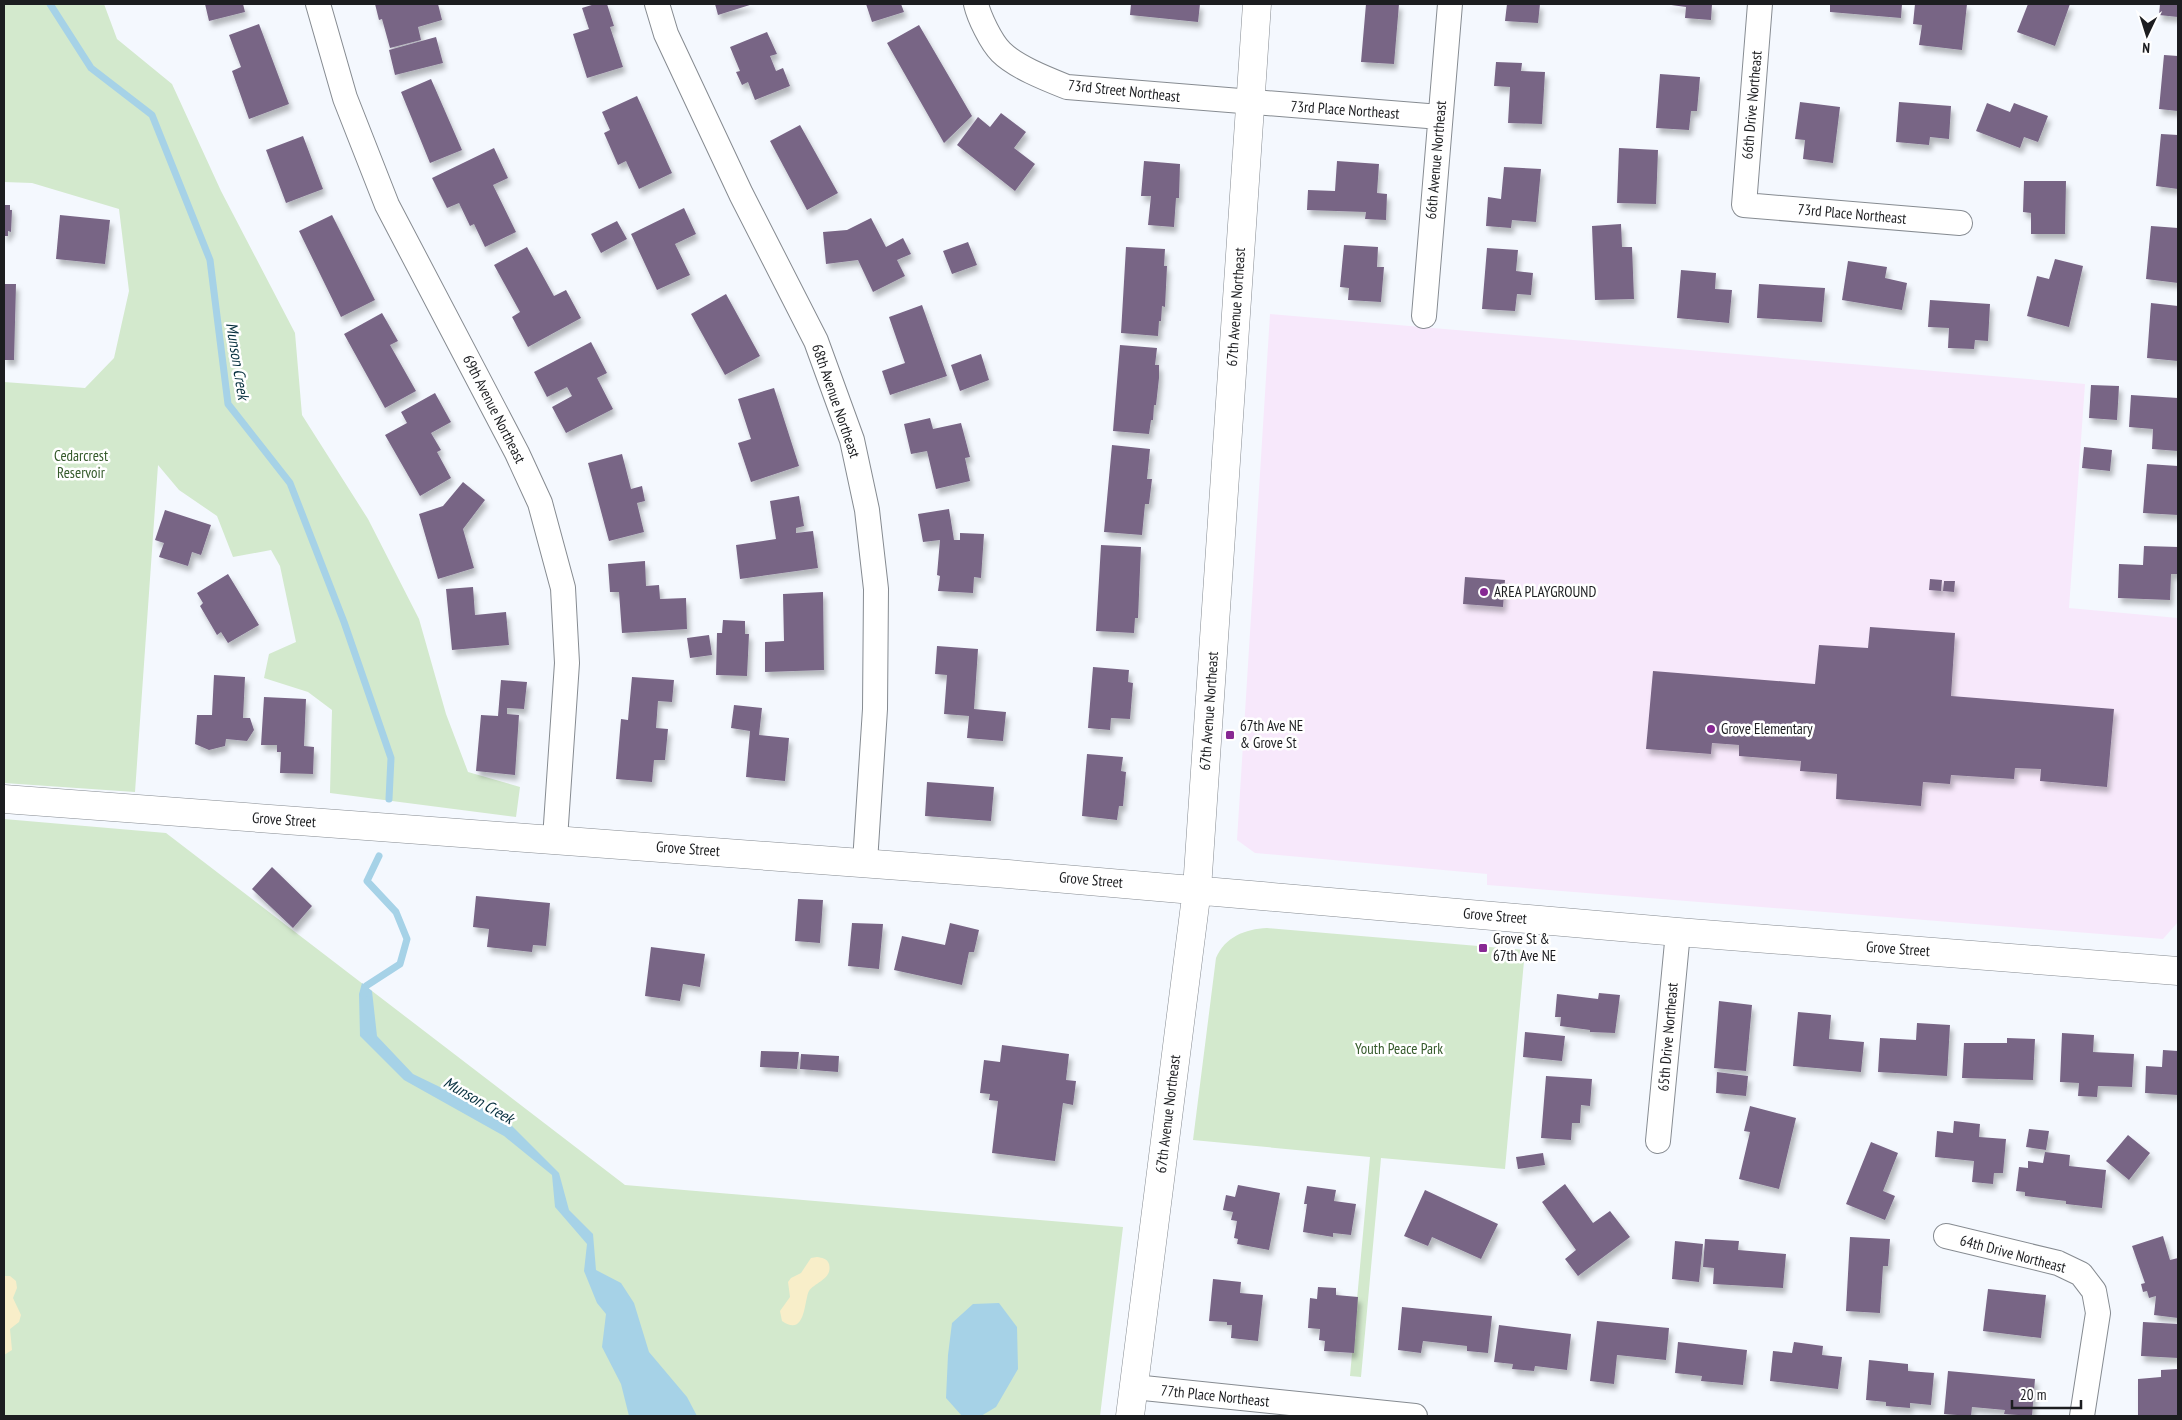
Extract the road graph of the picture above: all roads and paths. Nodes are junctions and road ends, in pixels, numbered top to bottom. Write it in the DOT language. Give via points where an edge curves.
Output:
graph roads {
  1 [pos="318,4"];
  2 [pos="657,4"];
  3 [pos="976,4"];
  4 [pos="1257,4"];
  5 [pos="1450,4"];
  6 [pos="1760,4"];
  7 [pos="1250,103"];
  8 [pos="1440,117"];
  9 [pos="1744,205"];
  10 [pos="1960,223"];
  11 [pos="1424,316"];
  12 [pos="4,800"];
  13 [pos="555,839"];
  14 [pos="865,862"];
  15 [pos="1197,889"];
  16 [pos="1678,932"];
  17 [pos="2178,971"];
  18 [pos="1658,1142"];
  19 [pos="1946,1236"];
  20 [pos="1134,1387"];
  21 [pos="1130,1416"];
  22 [pos="1415,1416"];
  23 [pos="2082,1416"];
  1 -- 13 [label="street, 69th Avenue Northeast" via="344,98 387,205 540,503 563,588 567,663"];
  2 -- 14 [label="street, 68th Avenue Northeast" via="666,34 737,185 816,341 852,440 867,510 876,589 876,709"];
  3 -- 7 [label="street, 73rd Street Northeast" via="978,16 1000,52 1032,72 1067,87"];
  4 -- 7 [label="street, 67th Avenue Northeast"];
  5 -- 8 [label="street, 66th Avenue Northeast"];
  6 -- 9 [label="street, 66th Drive Northeast"];
  7 -- 8 [label="street, 73rd Place Northeast"];
  7 -- 15 [label="street, 67th Avenue Northeast"];
  8 -- 11 [label="street, 66th Avenue Northeast"];
  9 -- 10 [label="street, 73rd Place Northeast"];
  12 -- 13 [label="street, Grove Street"];
  13 -- 14 [label="street, Grove Street"];
  14 -- 15 [label="street, Grove Street"];
  15 -- 16 [label="street, Grove Street"];
  15 -- 20 [label="street, 67th Avenue Northeast"];
  16 -- 17 [label="street, Grove Street"];
  16 -- 18 [label="street, 65th Drive Northeast"];
  19 -- 23 [label="street, 64th Drive Northeast" via="2058,1263 2081,1274 2094,1291 2098,1314"];
  20 -- 21 [label="street, 67th Avenue Northeast"];
  20 -- 22 [label="street, 77th Place Northeast"];
}
